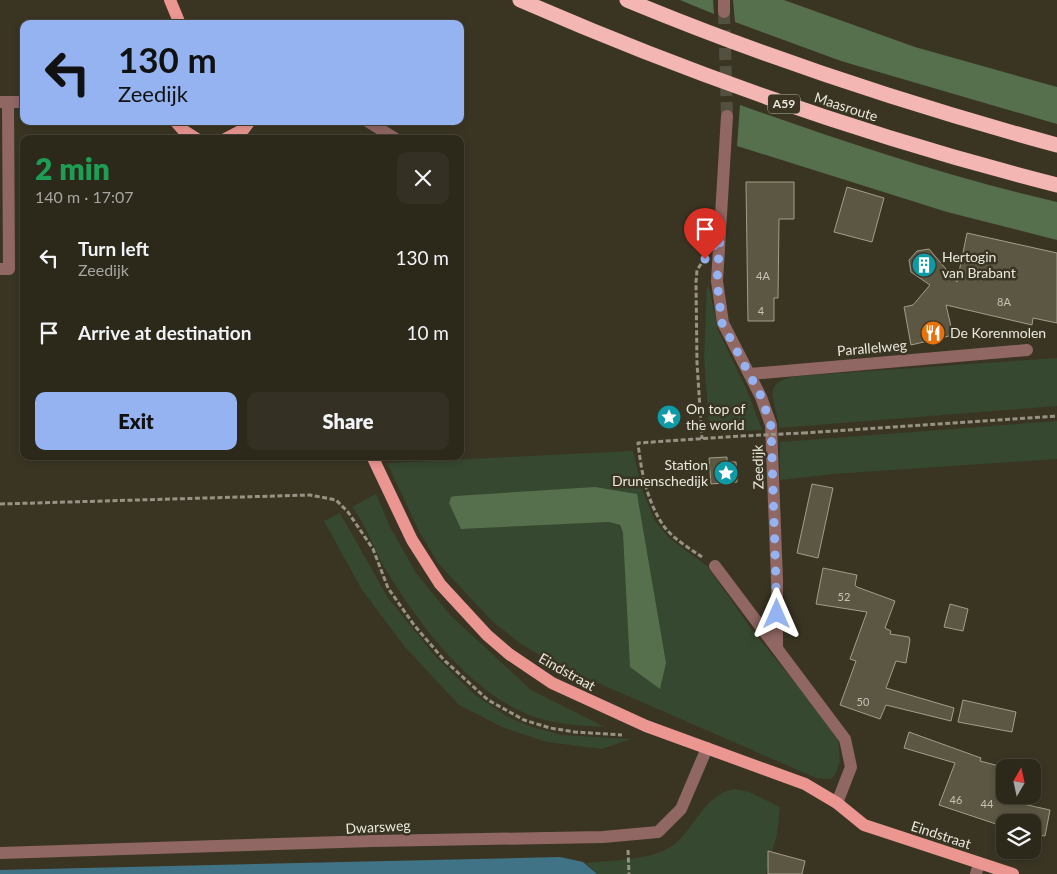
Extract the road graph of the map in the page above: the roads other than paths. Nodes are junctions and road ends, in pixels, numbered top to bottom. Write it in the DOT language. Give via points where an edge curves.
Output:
graph roads {
  1 [pos="170,0"];
  2 [pos="520,0"];
  3 [pos="627,0"];
  4 [pos="178,20"];
  5 [pos="4,102"];
  6 [pos="20,102"];
  7 [pos="726,116"];
  8 [pos="179,125"];
  9 [pos="247,125"];
  10 [pos="373,125"];
  11 [pos="191,135"];
  12 [pos="234,135"];
  13 [pos="390,135"];
  14 [pos="1057,145"];
  15 [pos="1057,185"];
  16 [pos="0,269"];
  17 [pos="1027,350"];
  18 [pos="750,374"];
  19 [pos="374,460"];
  20 [pos="715,566"];
  21 [pos="777,648"];
  22 [pos="707,748"];
  23 [pos="838,803"];
  24 [pos="0,853"];
  25 [pos="978,868"];
  26 [pos="1013,874"];
  1 -- 4 [label="main road"];
  2 -- 15 [label="highway, Maasroute / A59" via="604,37 777,102 942,154"];
  3 -- 14 [label="highway, Maasroute" via="789,64"];
  5 -- 6 [label="street"];
  5 -- 16 [label="street" via="9,269"];
  7 -- 18 [label="street, Zeedijk" via="717,281 722,323"];
  8 -- 11 [label="main road"];
  9 -- 12 [label="main road"];
  10 -- 13 [label="street"];
  17 -- 18 [label="street, Parallelweg"];
  18 -- 21 [label="street, Zeedijk" via="771,426"];
  19 -- 22 [label="main road, Eindstraat" via="412,540 440,584 466,614 509,654 552,684 579,697"];
  20 -- 21 [label="street"];
  21 -- 23 [label="street" via="845,739 851,767"];
  22 -- 23 [label="main road, Eindstraat" via="805,784"];
  22 -- 24 [label="street, Dwarsweg" via="681,809 658,832 628,836"];
  23 -- 25 [label="main road, Eindstraat" via="864,825"];
  25 -- 26 [label="main road, Eindstraat"];
}
